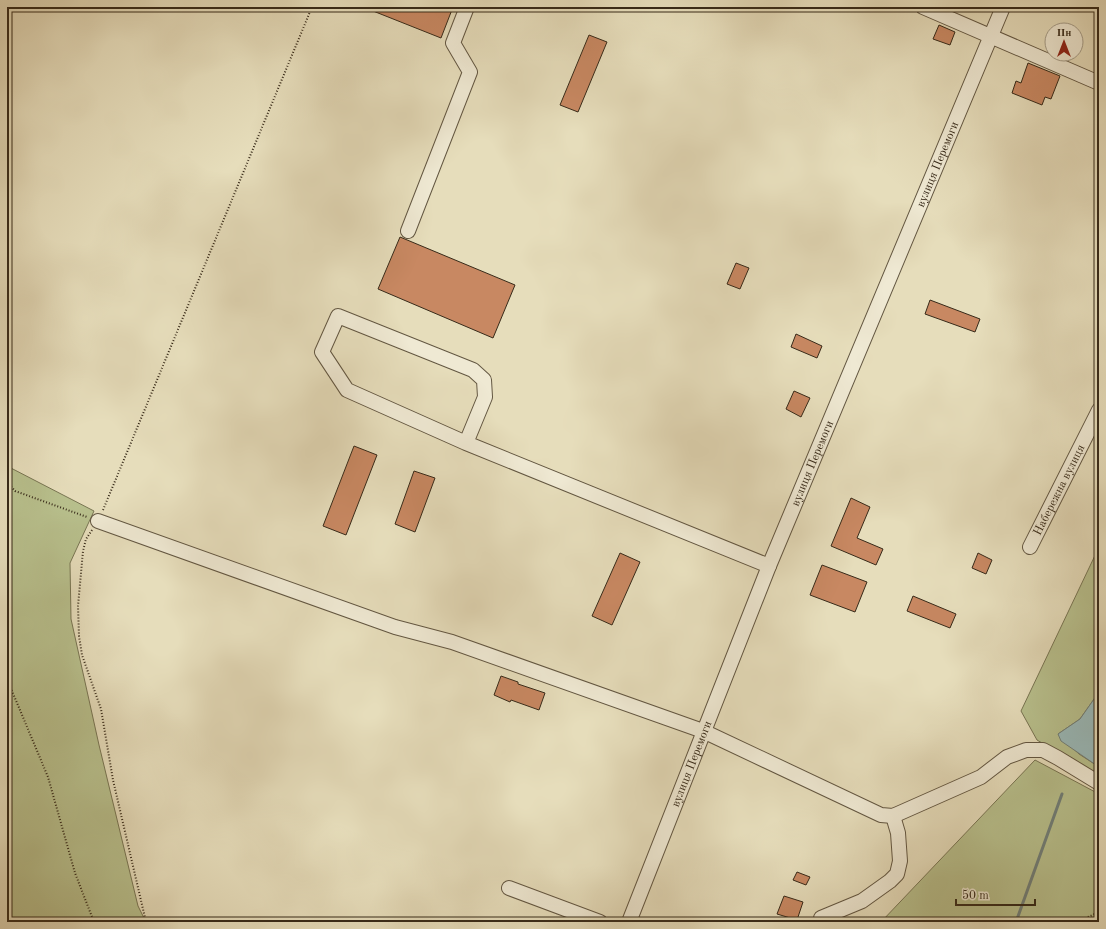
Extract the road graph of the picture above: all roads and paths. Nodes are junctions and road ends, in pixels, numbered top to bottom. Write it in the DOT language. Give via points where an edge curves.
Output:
graph roads {
  1 [pos="312,7"];
  2 [pos="467,7"];
  3 [pos="923,7"];
  4 [pos="1003,7"];
  5 [pos="991,37"];
  6 [pos="1099,84"];
  7 [pos="408,231"];
  8 [pos="1099,410"];
  9 [pos="466,443"];
  10 [pos="7,482"];
  11 [pos="98,521"];
  12 [pos="1030,547"];
  13 [pos="769,566"];
  14 [pos="7,679"];
  15 [pos="703,731"];
  16 [pos="1099,783"];
  17 [pos="892,816"];
  18 [pos="509,888"];
  19 [pos="1099,912"];
  20 [pos="821,918"];
  21 [pos="94,922"];
  22 [pos="146,922"];
  23 [pos="600,922"];
  24 [pos="629,922"];
  25 [pos="1077,922"];
  1 -- 11 [label="path"];
  2 -- 7 [label="street" via="453,43 470,72"];
  3 -- 5 [label="street"];
  4 -- 5 [label="street, вулиця Перемоги"];
  5 -- 6 [label="street"];
  5 -- 13 [label="street, вулиця Перемоги"];
  8 -- 12 [label="street, Набережна вулиця"];
  9 -- 9 [label="street" via="347,390 322,352 338,316 472,370 484,380 485,397"];
  9 -- 13 [label="street"];
  10 -- 11 [label="path" via="15,491"];
  11 -- 15 [label="street" via="394,627 452,642"];
  11 -- 22 [label="path" via="86,539 83,551 78,606 79,636 82,655 100,709 113,780"];
  13 -- 15 [label="street, вулиця Перемоги"];
  14 -- 21 [label="path" via="48,777 75,873"];
  15 -- 17 [label="street" via="881,815"];
  15 -- 24 [label="street, вулиця Перемоги"];
  16 -- 17 [label="street" via="1043,750 1026,750 1007,757 981,777"];
  17 -- 20 [label="street" via="898,833 900,861 897,874 862,901"];
  18 -- 23 [label="street"];
  19 -- 25 [label="path"];
}
